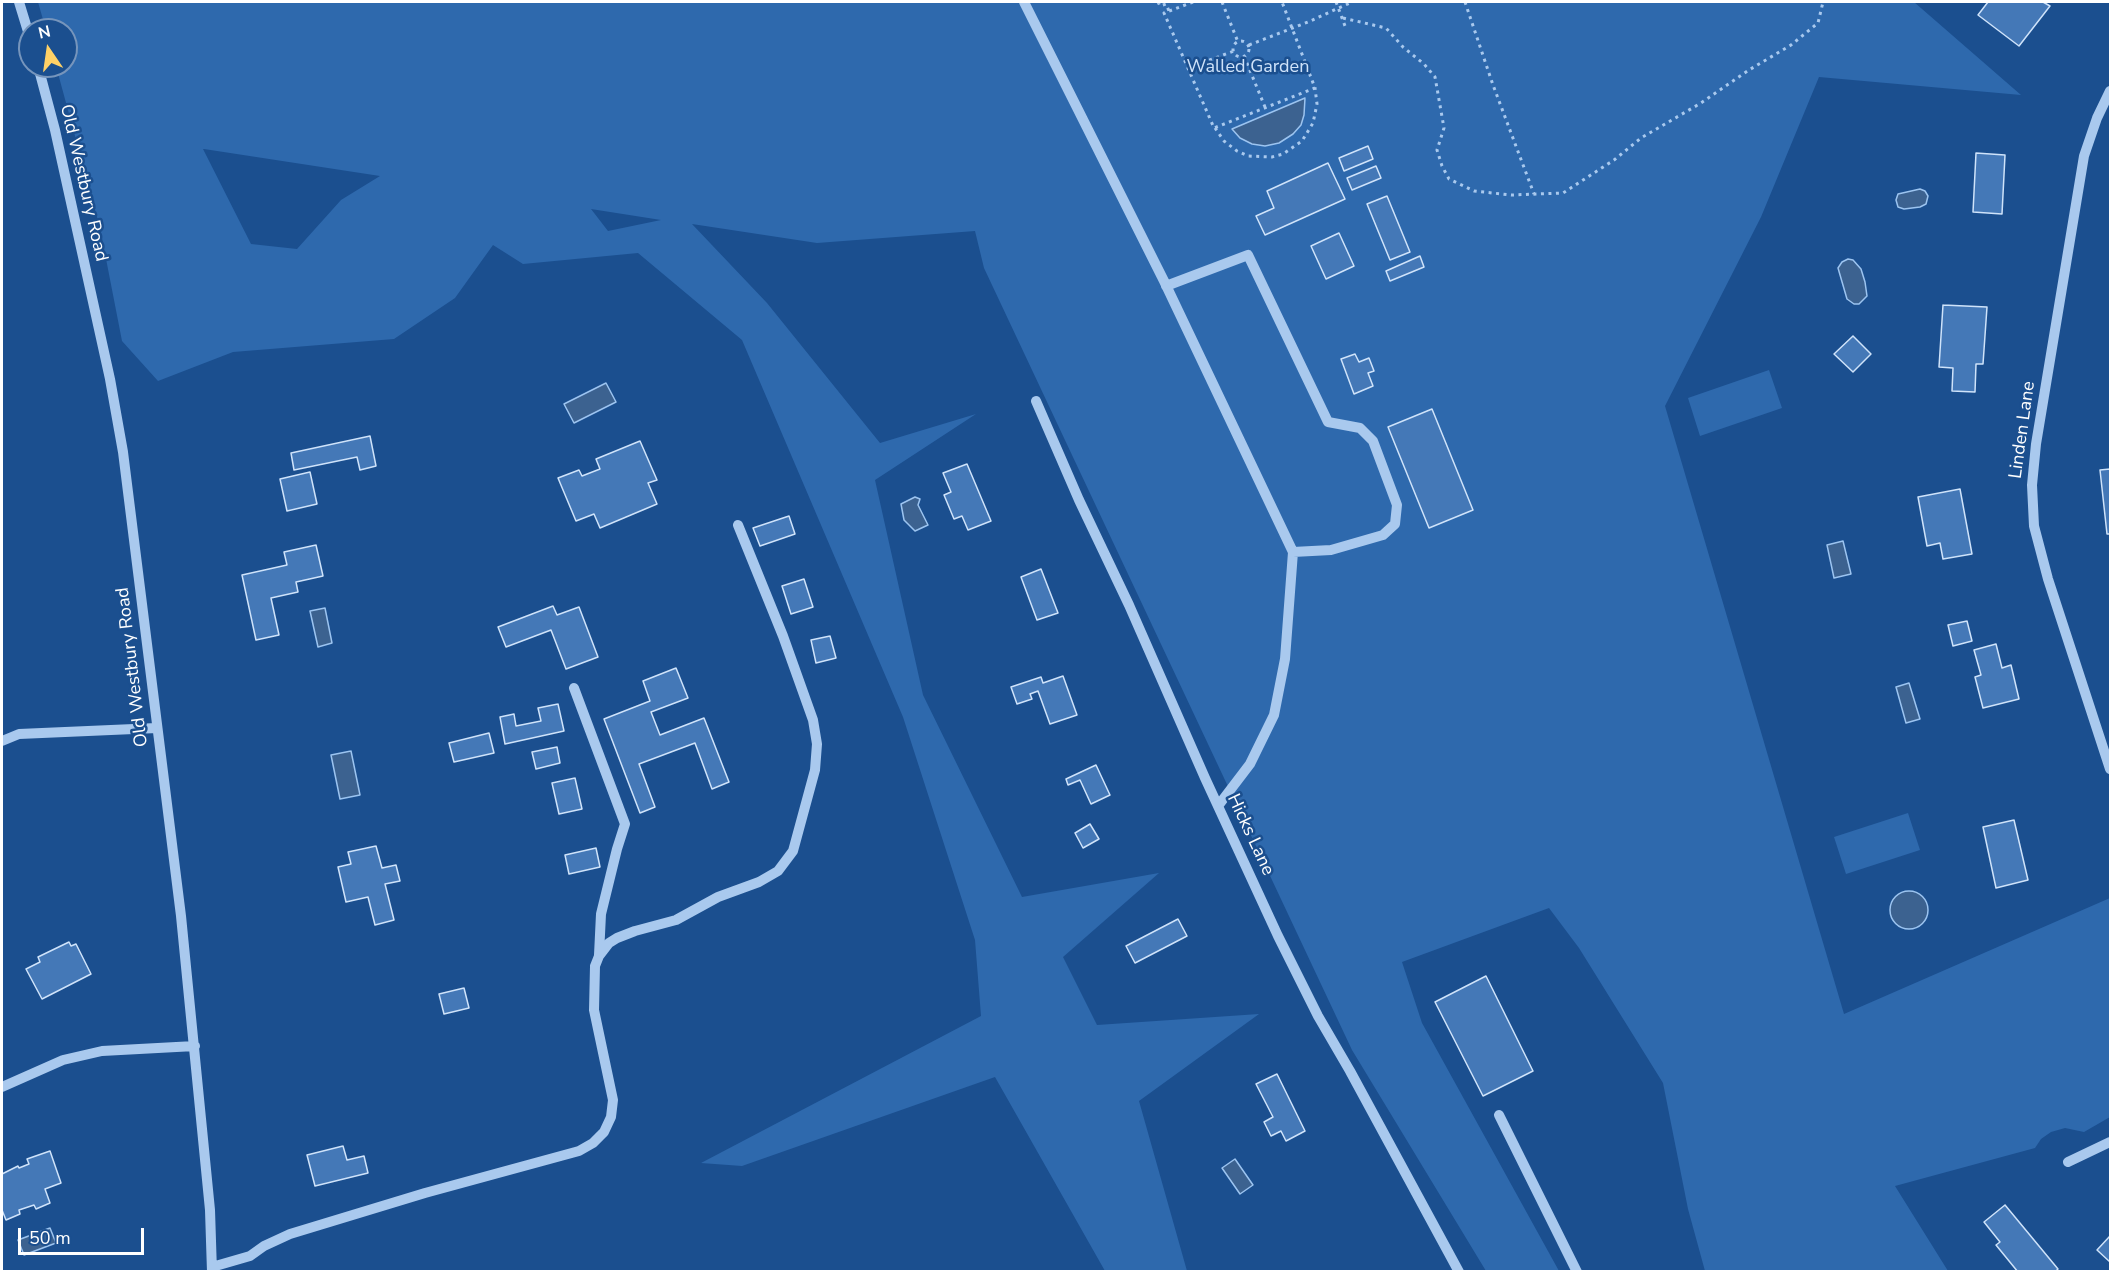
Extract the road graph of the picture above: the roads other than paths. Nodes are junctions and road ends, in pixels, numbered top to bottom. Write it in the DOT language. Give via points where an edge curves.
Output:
graph roads {
  1 [pos="18,2"];
  2 [pos="1024,2"];
  3 [pos="23,18"];
  4 [pos="41,78"];
  5 [pos="2110,91"];
  6 [pos="1166,285"];
  7 [pos="1036,401"];
  8 [pos="738,525"];
  9 [pos="1293,552"];
  10 [pos="574,688"];
  11 [pos="157,728"];
  12 [pos="2,741"];
  13 [pos="2110,769"];
  14 [pos="1218,806"];
  15 [pos="599,956"];
  16 [pos="195,1046"];
  17 [pos="2,1087"];
  18 [pos="1499,1115"];
  19 [pos="2110,1142"];
  20 [pos="2068,1162"];
  21 [pos="212,1269"];
  22 [pos="1459,1272"];
  23 [pos="1577,1272"];
  1 -- 3 [label="street"];
  2 -- 6 [label="street"];
  4 -- 11 [label="street, Old Westbury Road" via="110,379 123,452"];
  5 -- 13 [label="street, Linden Lane" via="2084,156 2031,485 2034,526 2048,579"];
  6 -- 9 [label="street"];
  6 -- 9 [label="street" via="1248,255 1328,422 1360,428 1373,441 1398,504 1395,524 1383,535 1331,550"];
  7 -- 14 [label="street, Hicks Lane"];
  8 -- 15 [label="street" via="813,720 817,744 815,770 793,850 778,871 759,882 718,897 676,920 617,938"];
  9 -- 14 [label="street" via="1285,659 1274,714 1250,764"];
  10 -- 15 [label="street" via="626,824 601,914"];
  11 -- 12 [label="street" via="19,734"];
  11 -- 16 [label="street, Old Westbury Road"];
  14 -- 22 [label="street, Hicks Lane" via="1318,1016"];
  15 -- 21 [label="street" via="595,966 594,1010 613,1100 611,1117 593,1143 579,1151 290,1234 250,1256"];
  16 -- 17 [label="street" via="102,1051 63,1060"];
  16 -- 21 [label="street, Old Westbury Road"];
  18 -- 23 [label="street"];
  19 -- 20 [label="street"];
}
